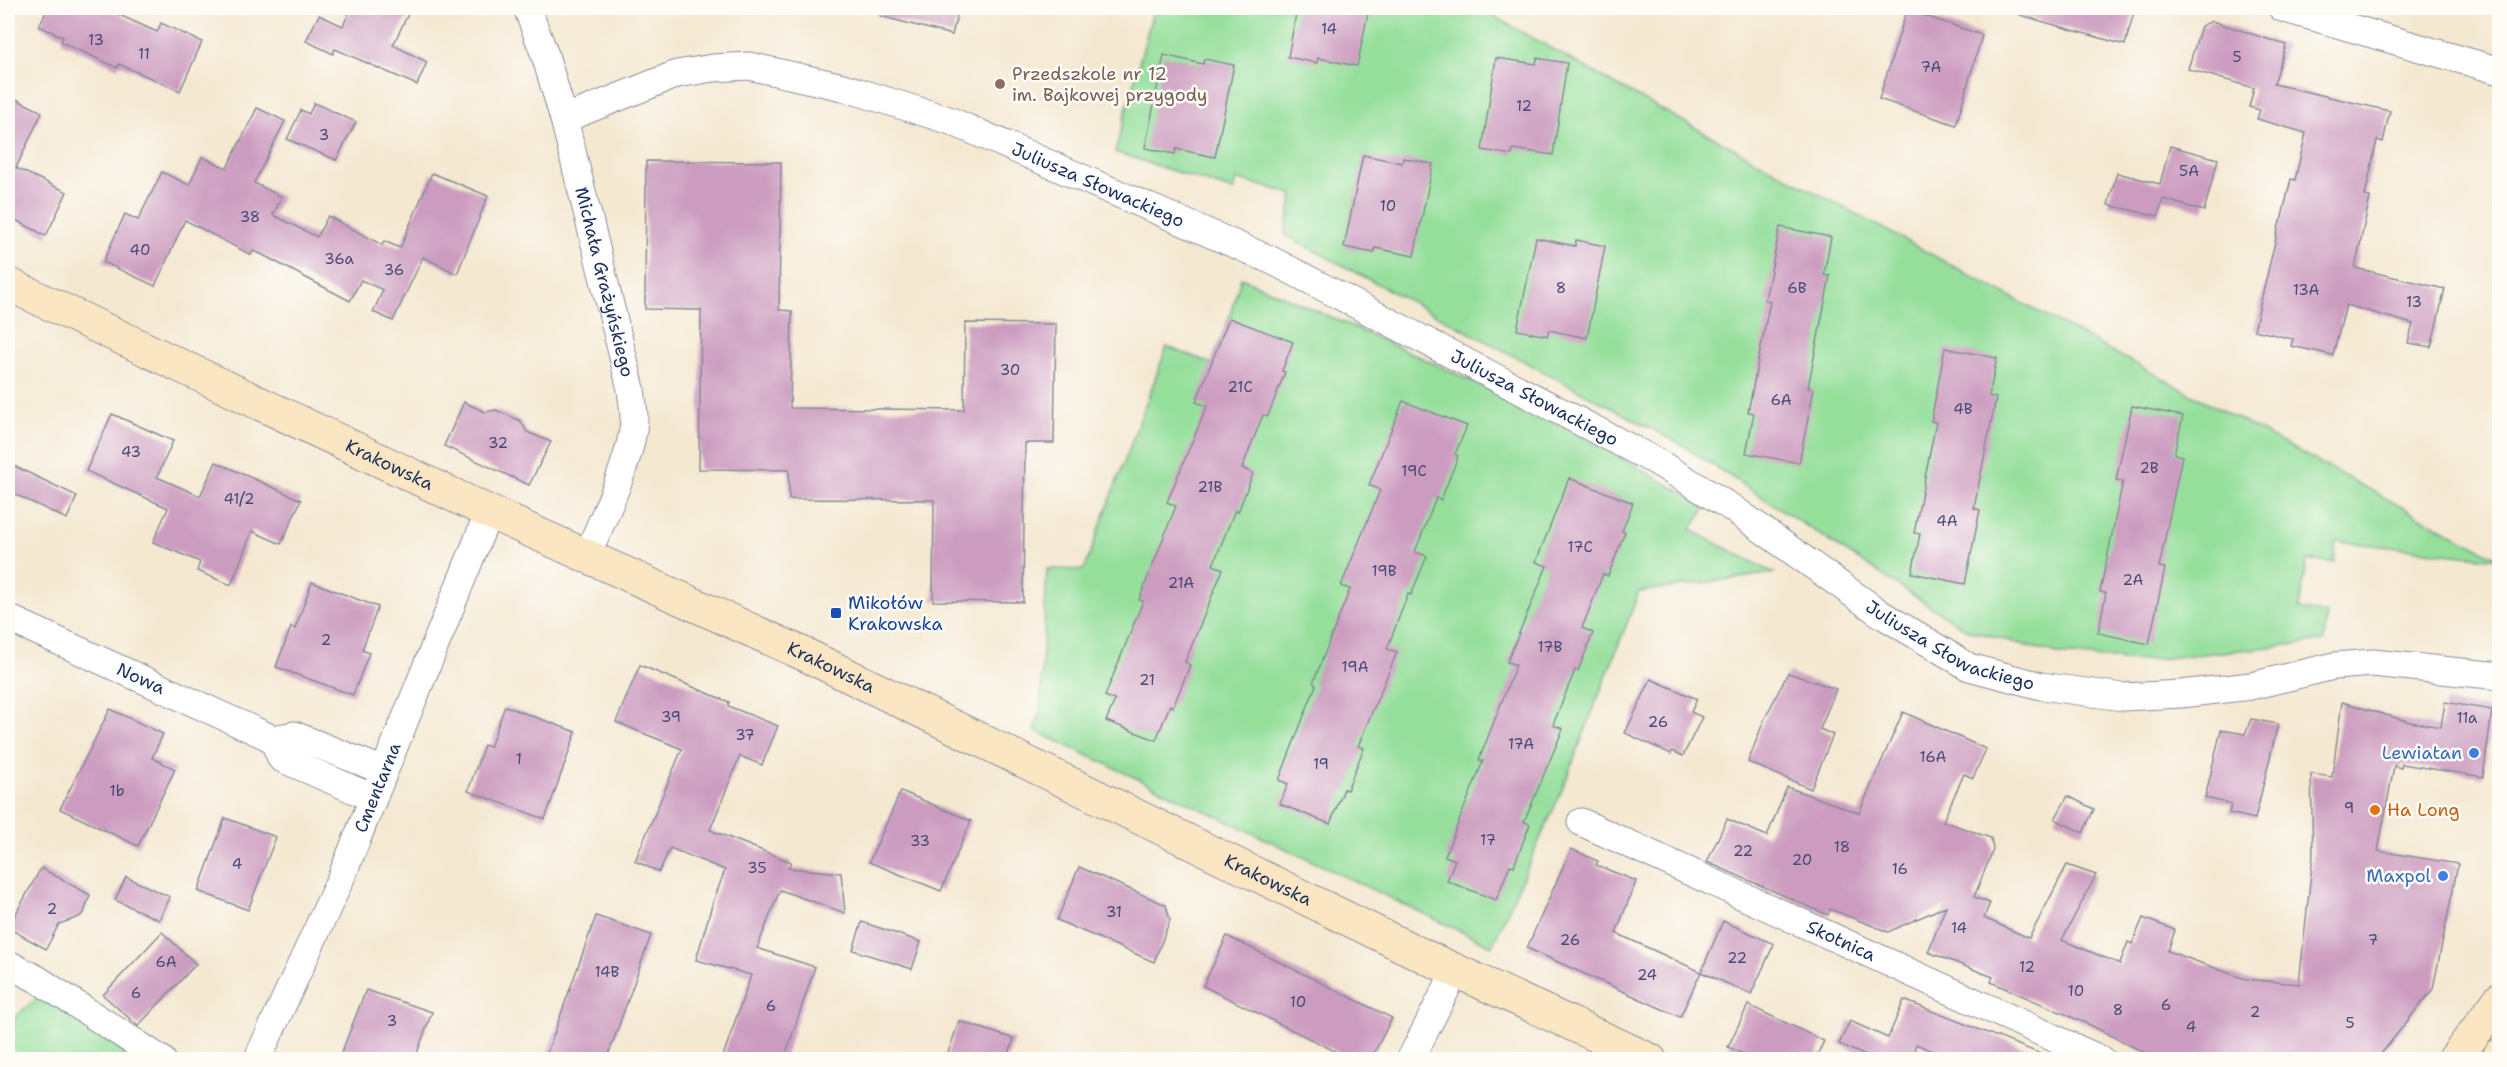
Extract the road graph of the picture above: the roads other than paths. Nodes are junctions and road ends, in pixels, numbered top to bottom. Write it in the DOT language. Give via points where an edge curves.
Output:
graph roads {
  1 [pos="527,8"];
  2 [pos="2282,8"];
  3 [pos="2499,72"];
  4 [pos="564,119"];
  5 [pos="8,284"];
  6 [pos="489,512"];
  7 [pos="586,555"];
  8 [pos="8,618"];
  9 [pos="2499,676"];
  10 [pos="273,739"];
  11 [pos="384,771"];
  12 [pos="373,798"];
  13 [pos="1581,822"];
  14 [pos="8,964"];
  15 [pos="1456,969"];
  16 [pos="2499,999"];
  17 [pos="162,1059"];
  18 [pos="257,1059"];
  19 [pos="1410,1059"];
  20 [pos="1650,1059"];
  21 [pos="2102,1059"];
  22 [pos="2454,1059"];
  1 -- 4 [label="street, Michała Grażyńskiego" via="546,55"];
  2 -- 3 [label="street"];
  4 -- 7 [label="street, Michała Grażyńskiego" via="631,390 634,419 629,446"];
  4 -- 9 [label="street, Juliusza Słowackiego" via="677,74 749,66 843,87 951,122 1273,261 1657,462 1732,508 1881,614 1969,667 2041,686 2123,697 2251,686 2334,666 2373,663"];
  5 -- 6 [label="street, Krakowska"];
  6 -- 7 [label="street, Krakowska"];
  6 -- 11 [label="street, Cmentarna"];
  7 -- 15 [label="street, Krakowska" via="806,656"];
  8 -- 10 [label="street, Nowa"];
  10 -- 11 [label="street, Nowa" via="294,735"];
  10 -- 12 [label="street, Nowa" via="281,758"];
  11 -- 12 [label="street, Cmentarna"];
  12 -- 18 [label="street, Cmentarna" via="341,878"];
  13 -- 21 [label="street, Skotnica"];
  14 -- 17 [label="street"];
  15 -- 19 [label="street"];
  15 -- 20 [label="street, Krakowska"];
  16 -- 22 [label="street"];
}
